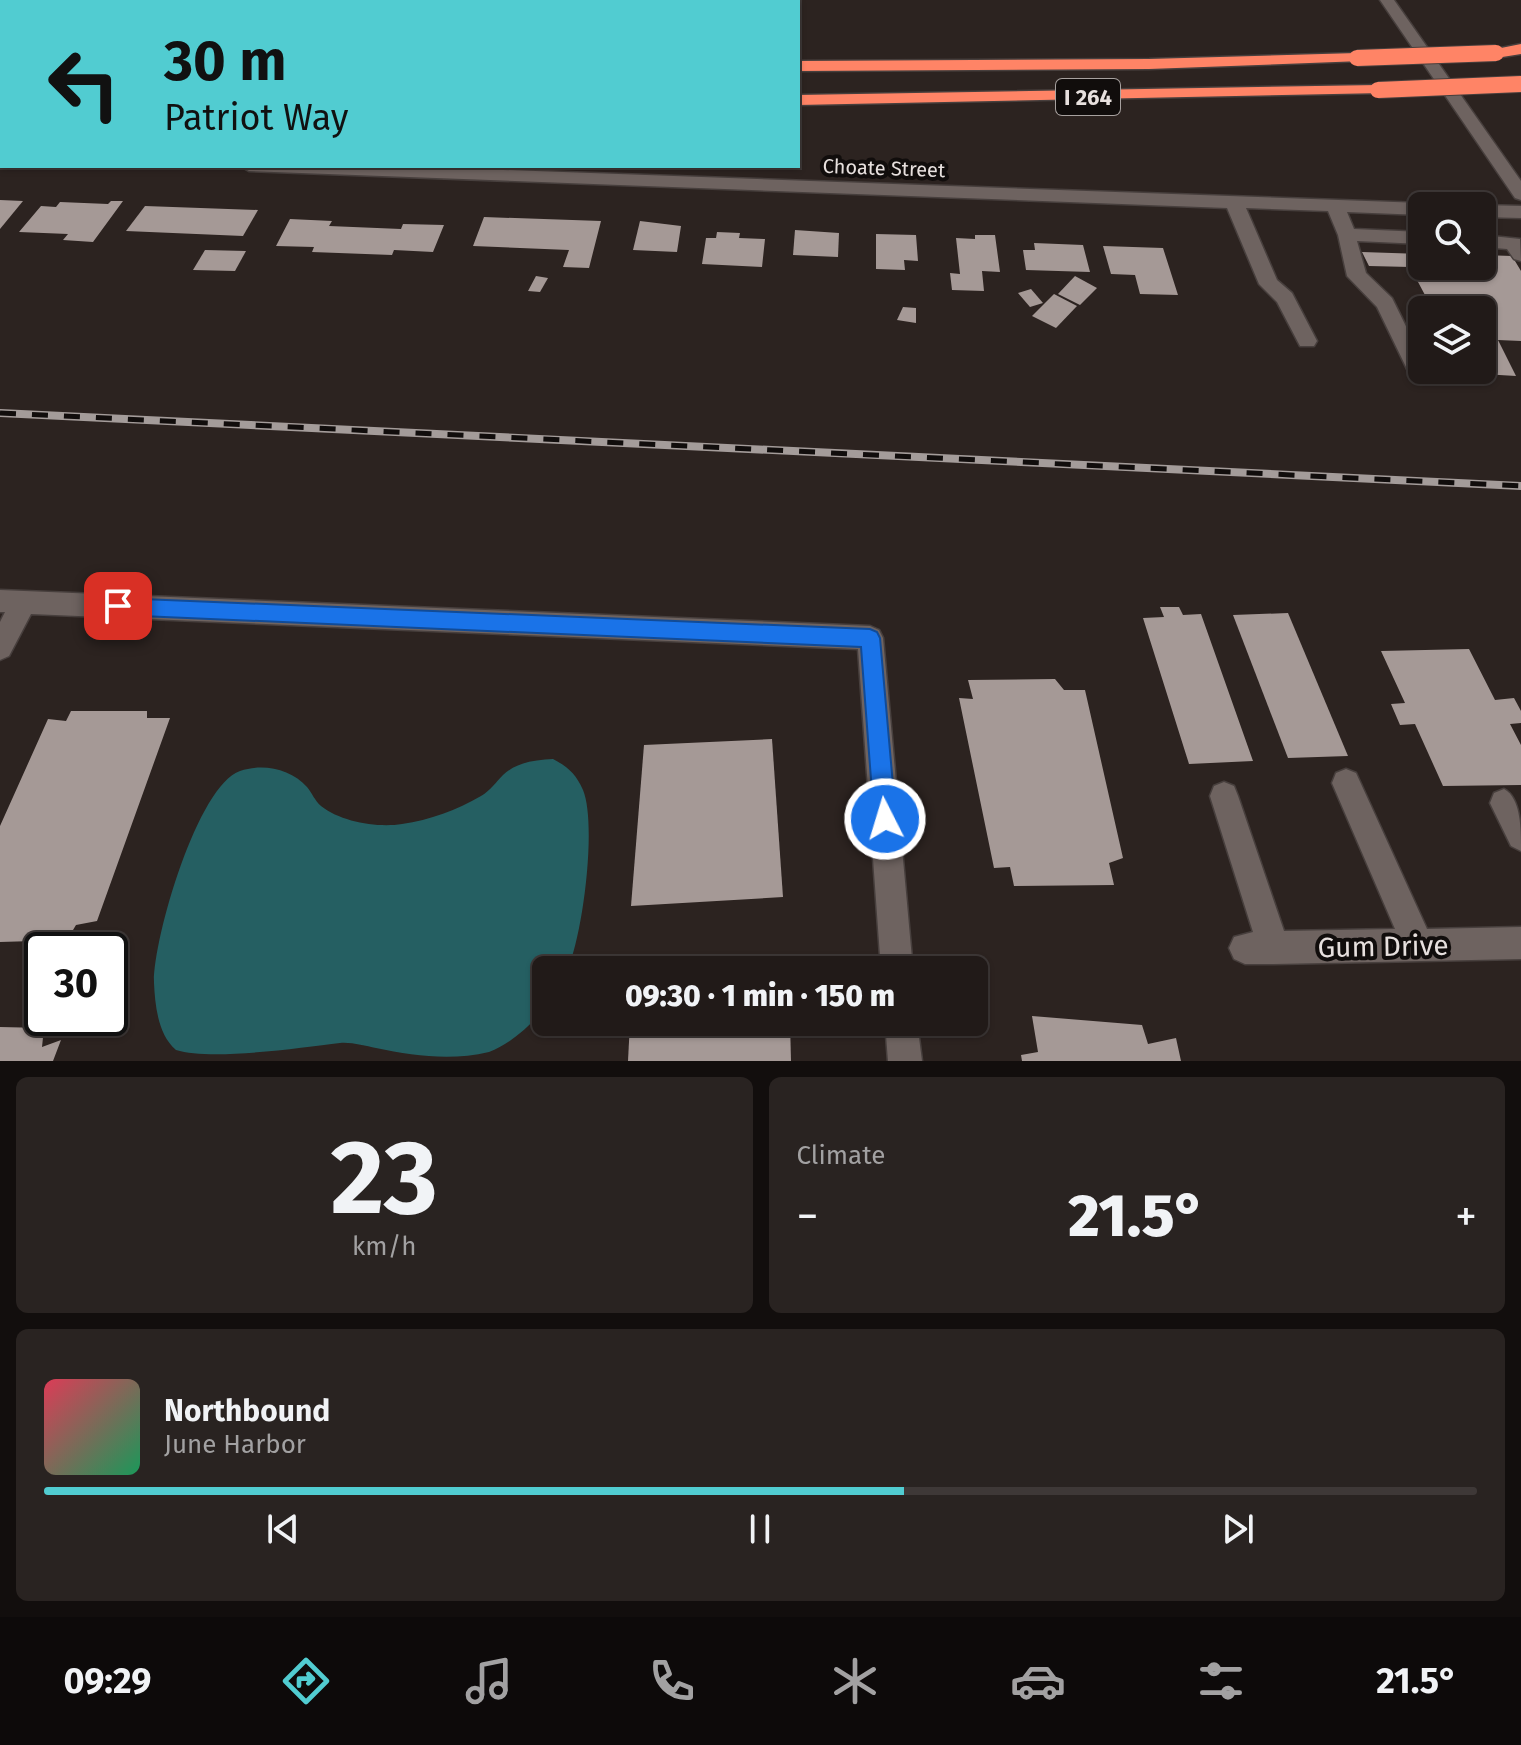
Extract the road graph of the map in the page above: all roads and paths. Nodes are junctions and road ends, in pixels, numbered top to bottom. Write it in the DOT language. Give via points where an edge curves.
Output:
graph roads {
  1 [pos="1387,0"];
  2 [pos="1521,50"];
  3 [pos="800,66"];
  4 [pos="1521,84"];
  5 [pos="800,100"];
  6 [pos="304,168"];
  7 [pos="1521,194"];
  8 [pos="1234,202"];
  9 [pos="1335,206"];
  10 [pos="1408,209"];
  11 [pos="1496,211"];
  12 [pos="1521,212"];
  13 [pos="1347,235"];
  14 [pos="1408,237"];
  15 [pos="1496,242"];
  16 [pos="1521,255"];
  17 [pos="1307,341"];
  18 [pos="1408,351"];
  19 [pos="12,602"];
  20 [pos="0,648"];
  21 [pos="1346,783"];
  22 [pos="1224,796"];
  23 [pos="1504,803"];
  24 [pos="1521,836"];
  25 [pos="1521,943"];
  26 [pos="1418,945"];
  27 [pos="896,956"];
  28 [pos="902,1036"];
  29 [pos="905,1061"];
  1 -- 7 [label="street"];
  2 -- 3 [label="highway, I 264, bridge" via="1149,64"];
  4 -- 5 [label="highway, I 264, bridge"];
  6 -- 8 [label="street, Choate Street"];
  8 -- 9 [label="street, Choate Street"];
  8 -- 17 [label="street" via="1269,284 1285,298"];
  9 -- 10 [label="street, Choate Street"];
  9 -- 13 [label="street"];
  11 -- 12 [label="street"];
  13 -- 14 [label="street"];
  13 -- 18 [label="street" via="1357,276 1385,303"];
  15 -- 16 [label="street" via="1513,243"];
  19 -- 20 [label="street"];
  19 -- 27 [label="street" via="870,638"];
  21 -- 26 [label="street"];
  22 -- 26 [label="street, Gum Drive" via="1260,948"];
  23 -- 24 [label="street"];
  25 -- 26 [label="street, Gum Drive"];
  28 -- 29 [label="street"];
}
